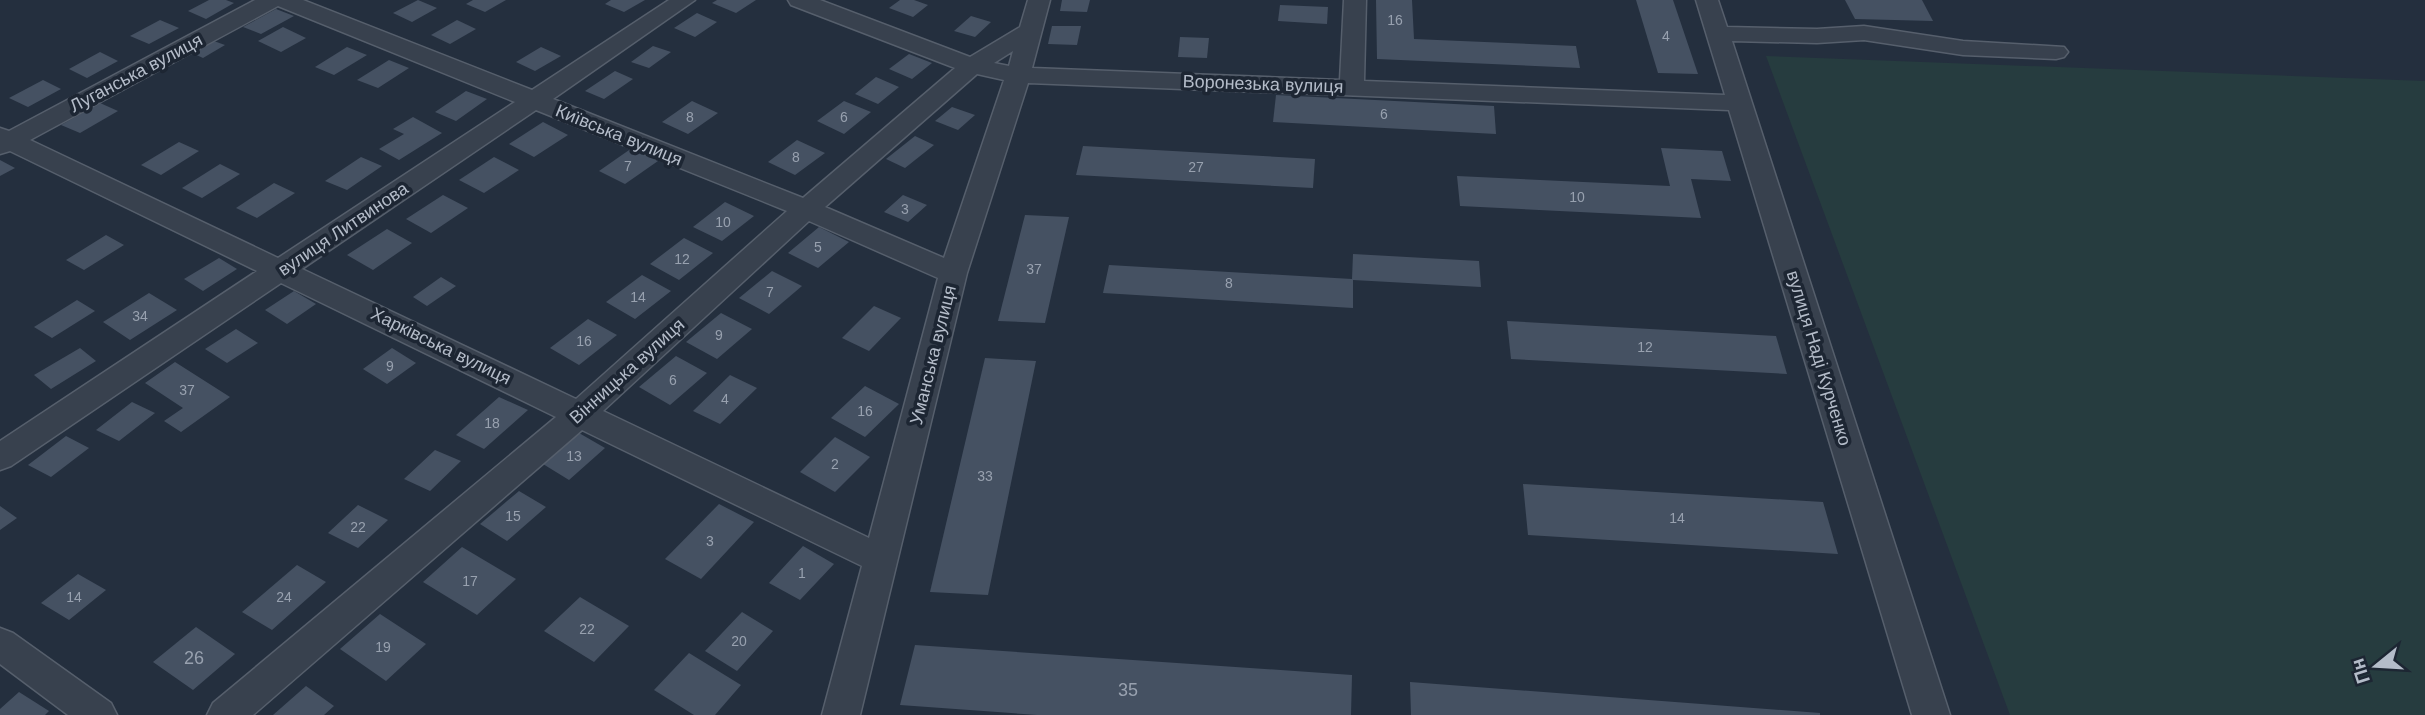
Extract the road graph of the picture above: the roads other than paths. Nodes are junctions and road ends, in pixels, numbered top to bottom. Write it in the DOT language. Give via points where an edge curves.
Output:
graph roads {
  1 [pos="272,0"];
  2 [pos="283,0"];
  3 [pos="684,0"];
  4 [pos="799,0"];
  5 [pos="1039,0"];
  6 [pos="1355,0"];
  7 [pos="1707,0"];
  8 [pos="1030,31"];
  9 [pos="1717,34"];
  10 [pos="2056,52"];
  11 [pos="972,66"];
  12 [pos="1018,75"];
  13 [pos="1352,88"];
  14 [pos="533,101"];
  15 [pos="1739,103"];
  16 [pos="3,141"];
  17 [pos="806,209"];
  18 [pos="283,270"];
  19 [pos="953,273"];
  20 [pos="581,413"];
  21 [pos="0,457"];
  22 [pos="881,559"];
  23 [pos="0,644"];
  24 [pos="98,715"];
  25 [pos="226,715"];
  26 [pos="841,715"];
  27 [pos="1931,715"];
  1 -- 16 [label="street, Луганська вулиця"];
  2 -- 14 [label="street, Київська вулиця"];
  3 -- 14 [label="street, вулиця Литвинова"];
  4 -- 11 [label="street, Воронезька вулиця"];
  5 -- 8 [label="street, Уманська вулиця"];
  6 -- 13 [label="street"];
  7 -- 9 [label="street, вулиця Наді Курченко"];
  8 -- 11 [label="street, Вінницька вулиця"];
  8 -- 12 [label="street, Уманська вулиця"];
  9 -- 10 [label="street" via="1864,33 1963,48"];
  9 -- 15 [label="street, вулиця Наді Курченко"];
  11 -- 12 [label="street, Воронезька вулиця"];
  11 -- 17 [label="street, Вінницька вулиця"];
  12 -- 13 [label="street, Воронезька вулиця"];
  12 -- 19 [label="street, Уманська вулиця"];
  13 -- 15 [label="street, Воронезька вулиця"];
  14 -- 17 [label="street, Київська вулиця"];
  14 -- 18 [label="street, вулиця Литвинова"];
  15 -- 27 [label="street, вулиця Наді Курченко"];
  16 -- 18 [label="street, Харківська вулиця"];
  17 -- 19 [label="street, Київська вулиця"];
  17 -- 20 [label="street, Вінницька вулиця"];
  18 -- 20 [label="street, Харківська вулиця"];
  18 -- 21 [label="street, вулиця Литвинова"];
  19 -- 22 [label="street, Уманська вулиця"];
  20 -- 22 [label="street, Харківська вулиця"];
  20 -- 25 [label="street, Вінницька вулиця"];
  22 -- 26 [label="street, Уманська вулиця"];
  23 -- 24 [label="street"];
}
